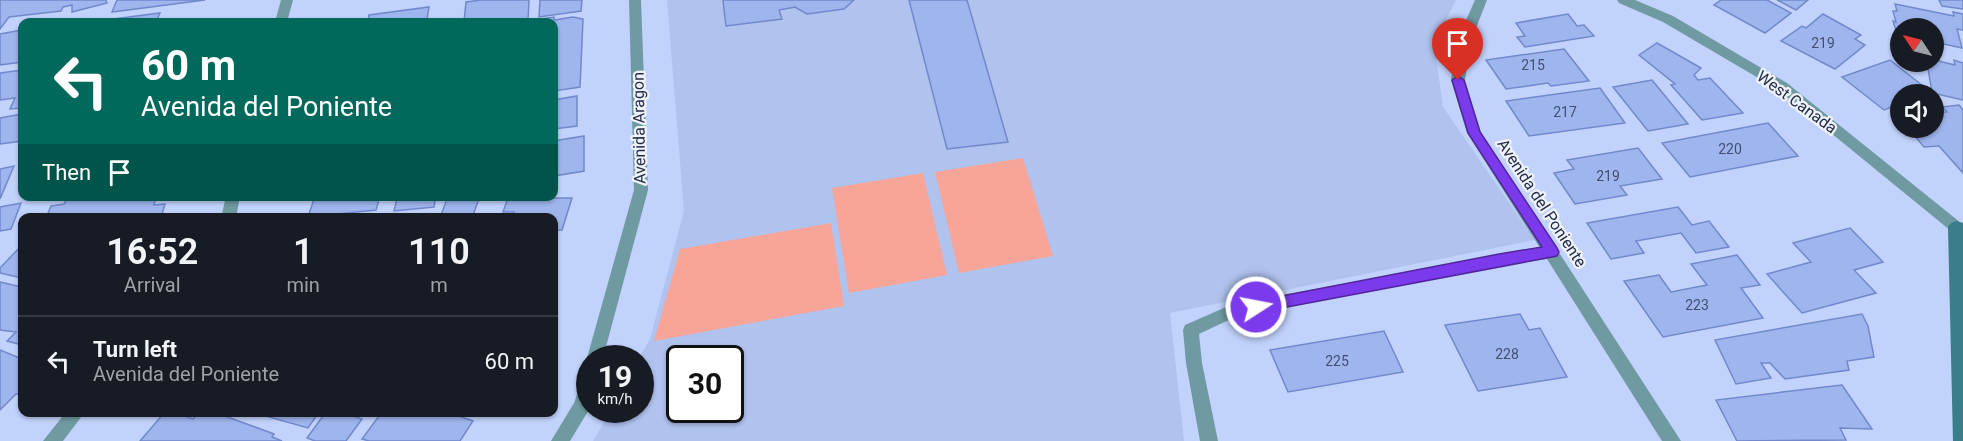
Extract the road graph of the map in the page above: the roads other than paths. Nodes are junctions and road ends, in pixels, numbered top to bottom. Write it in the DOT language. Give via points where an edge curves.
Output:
graph roads {
  1 [pos="287,0"];
  2 [pos="635,0"];
  3 [pos="1481,0"];
  4 [pos="1623,0"];
  5 [pos="282,18"];
  6 [pos="1960,229"];
  7 [pos="1552,252"];
  8 [pos="599,345"];
  9 [pos="576,416"];
  10 [pos="73,417"];
  11 [pos="52,441"];
  12 [pos="560,441"];
  13 [pos="1209,441"];
  14 [pos="1672,441"];
  15 [pos="1962,441"];
  1 -- 5 [label="street"];
  2 -- 8 [label="street, Avenida Aragon" via="641,190"];
  3 -- 7 [label="street, Avenida del Poniente" via="1464,41 1458,80 1474,133"];
  4 -- 6 [label="street, West Canada" via="1668,19 1782,86"];
  6 -- 15 [label="street, West Canada"];
  7 -- 13 [label="street" via="1503,258 1233,311 1191,330"];
  7 -- 14 [label="street, Avenida del Poniente"];
  9 -- 12 [label="street"];
  10 -- 11 [label="street"];
}
